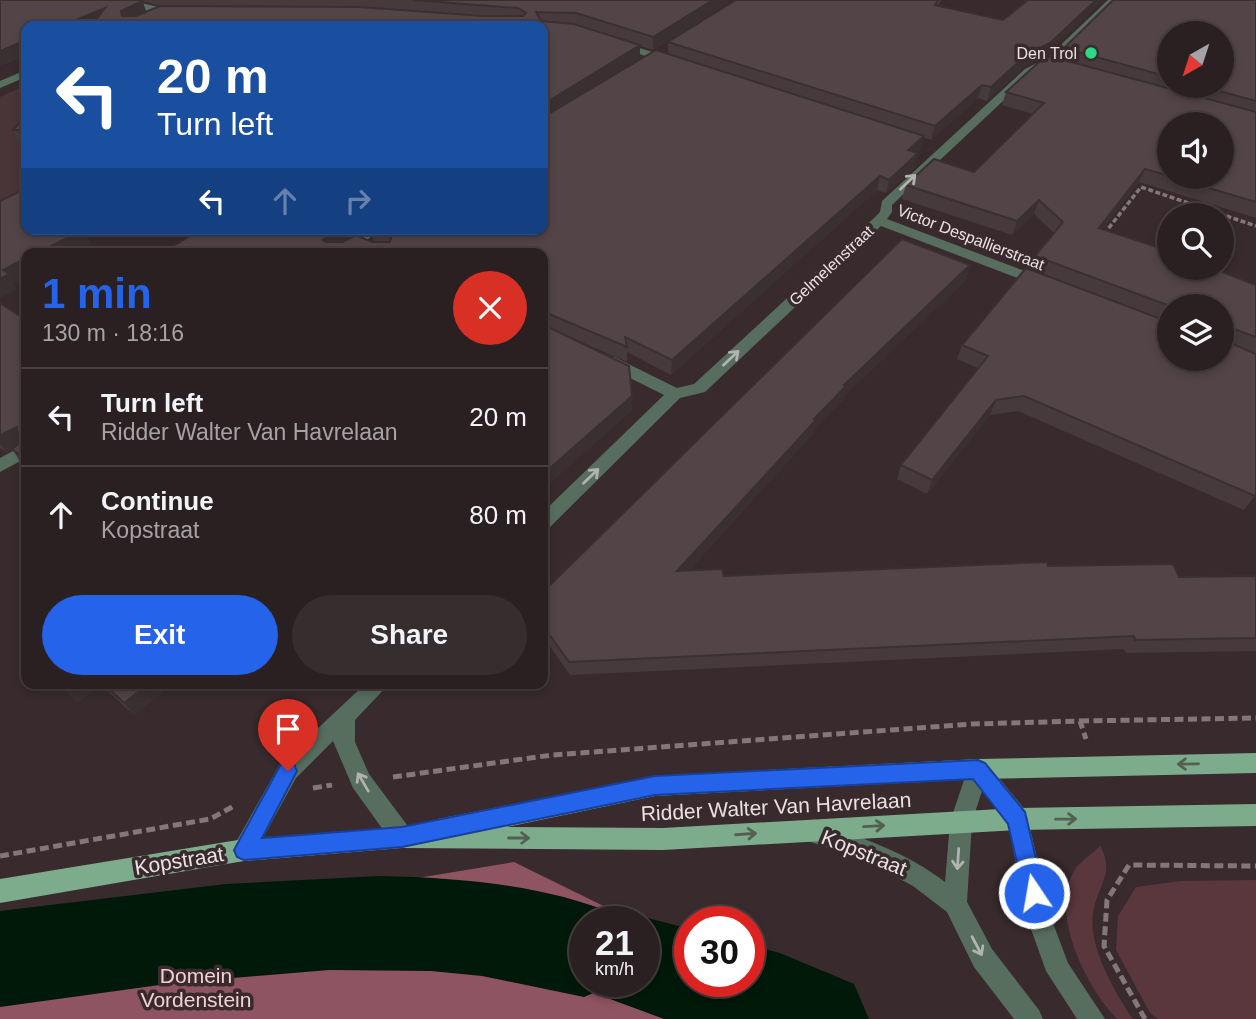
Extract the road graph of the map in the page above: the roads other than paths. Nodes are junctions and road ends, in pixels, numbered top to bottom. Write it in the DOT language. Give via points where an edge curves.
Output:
graph roads {
  1 [pos="118,0"];
  2 [pos="1113,0"];
  3 [pos="190,12"];
  4 [pos="163,13"];
  5 [pos="145,21"];
  6 [pos="610,42"];
  7 [pos="667,50"];
  8 [pos="656,57"];
  9 [pos="1051,60"];
  10 [pos="645,64"];
  11 [pos="682,65"];
  12 [pos="1064,68"];
  13 [pos="21,75"];
  14 [pos="0,85"];
  15 [pos="878,221"];
  16 [pos="366,235"];
  17 [pos="358,240"];
  18 [pos="346,248"];
  19 [pos="375,248"];
  20 [pos="1060,289"];
  21 [pos="591,353"];
  22 [pos="675,394"];
  23 [pos="21,453"];
  24 [pos="0,466"];
  25 [pos="548,518"];
  26 [pos="374,689"];
  27 [pos="345,718"];
  28 [pos="1256,763"];
  29 [pos="978,769"];
  30 [pos="1256,815"];
  31 [pos="1018,819"];
  32 [pos="961,822"];
  33 [pos="806,830"];
  34 [pos="402,837"];
  35 [pos="244,850"];
  36 [pos="0,891"];
  37 [pos="955,904"];
  38 [pos="1030,1019"];
  39 [pos="1092,1019"];
  1 -- 4 [label="street"];
  2 -- 9 [label="street, Gelmelenstraat"];
  3 -- 4 [label="street"];
  4 -- 5 [label="street"];
  6 -- 8 [label="street"];
  7 -- 8 [label="street"];
  8 -- 10 [label="street"];
  8 -- 11 [label="street"];
  9 -- 12 [label="street"];
  15 -- 9 [label="street, Gelmelenstraat, one-way" via="886,204 936,148 1029,71"];
  13 -- 14 [label="street"];
  15 -- 20 [label="street, Victor Despallierstraat"];
  22 -- 15 [label="street, Gelmelenstraat, one-way" via="699,387"];
  16 -- 17 [label="street"];
  17 -- 18 [label="street"];
  17 -- 19 [label="street"];
  21 -- 22 [label="street"];
  25 -- 22 [label="street, Gelmelenstraat, one-way"];
  23 -- 24 [label="street"];
  26 -- 27 [label="street"];
  27 -- 34 [label="street" via="344,742 361,781"];
  27 -- 35 [label="street" via="288,771"];
  28 -- 29 [label="main road, Ridder Walter Van Havrelaan, one-way"];
  29 -- 31 [label="street"];
  29 -- 32 [label="street"];
  29 -- 34 [label="main road, Ridder Walter Van Havrelaan" via="655,786"];
  31 -- 30 [label="main road, Ridder Walter Van Havrelaan, one-way"];
  31 -- 32 [label="main road, Ridder Walter Van Havrelaan"];
  31 -- 39 [label="street" via="1039,918 1058,971"];
  33 -- 32 [label="main road, Ridder Walter Van Havrelaan, one-way"];
  32 -- 37 [label="street, one-way"];
  34 -- 33 [label="main road, Ridder Walter Van Havrelaan, one-way" via="663,839"];
  33 -- 37 [label="street, Kopstraat" via="874,852 921,878"];
  34 -- 35 [label="main road, Kopstraat"];
  35 -- 36 [label="main road, Kopstraat"];
  37 -- 38 [label="street, Kopstraat, one-way" via="983,958"];
}
